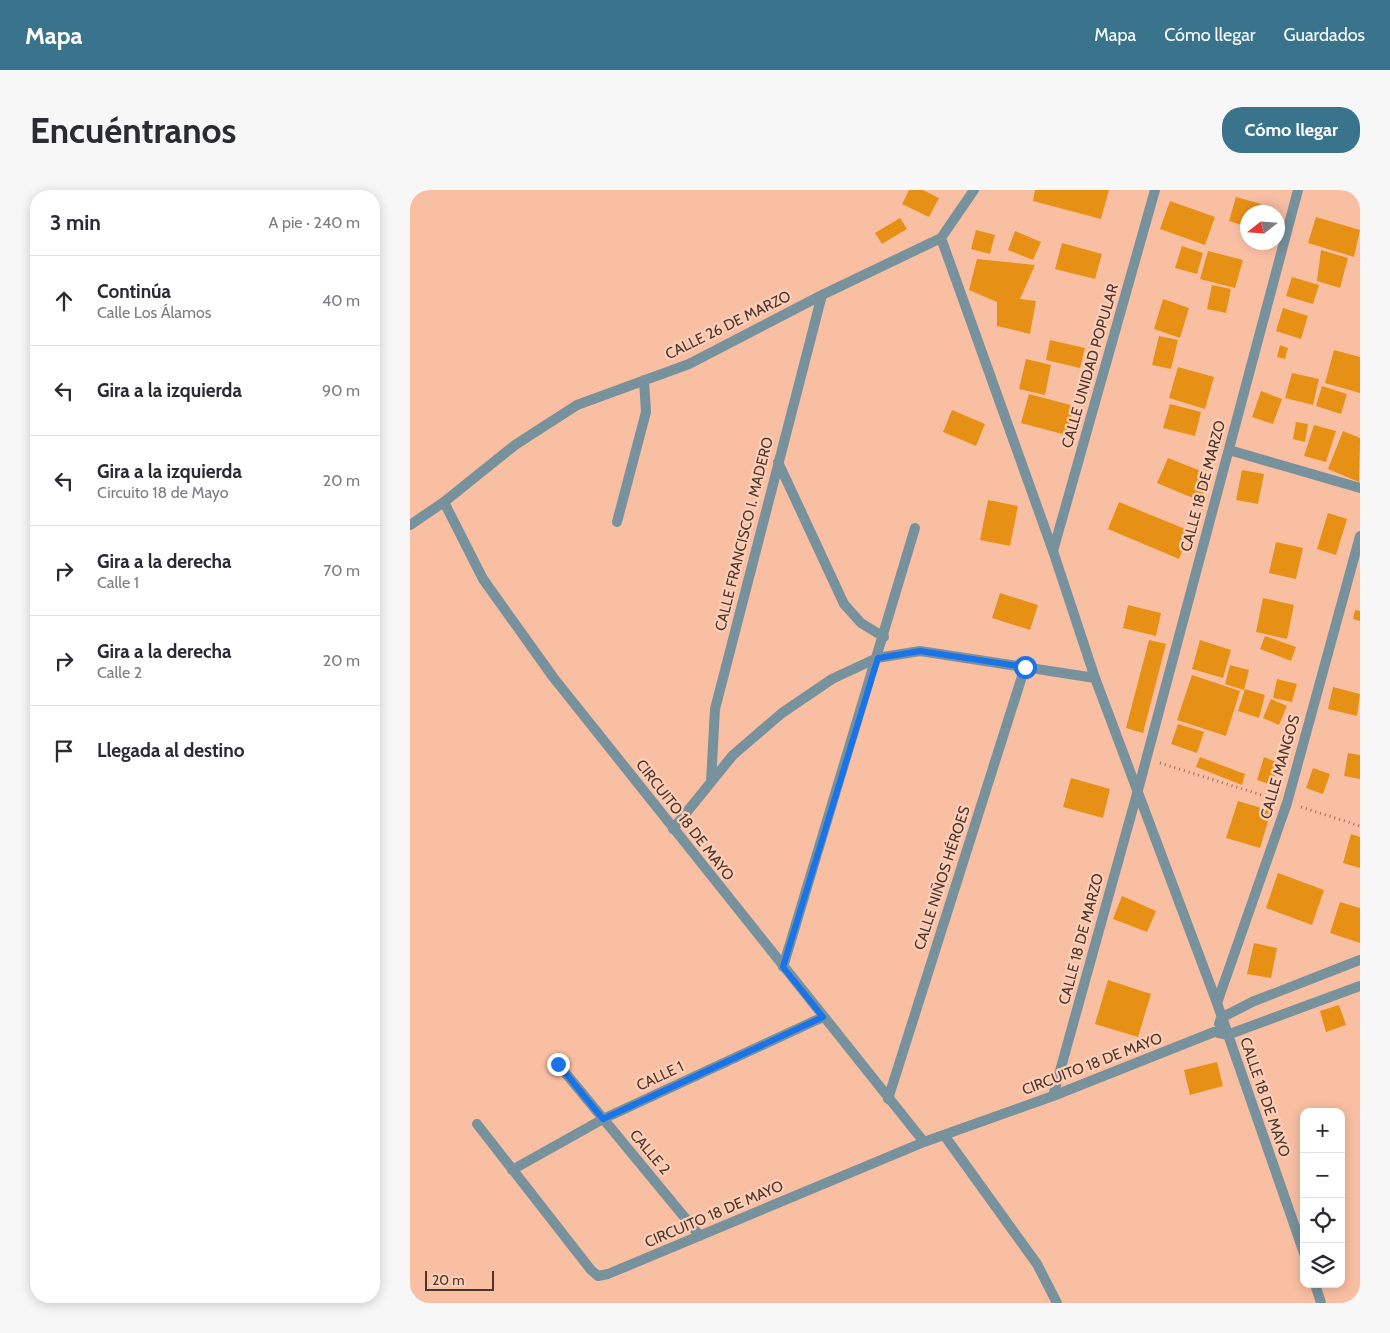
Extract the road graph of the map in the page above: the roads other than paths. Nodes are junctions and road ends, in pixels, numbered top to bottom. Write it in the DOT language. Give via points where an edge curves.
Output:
graph roads {
  1 [pos="974,190"];
  2 [pos="1156,190"];
  3 [pos="1298,190"];
  4 [pos="941,238"];
  5 [pos="822,295"];
  6 [pos="644,380"];
  7 [pos="1229,450"];
  8 [pos="778,462"];
  9 [pos="1360,488"];
  10 [pos="444,502"];
  11 [pos="617,522"];
  12 [pos="410,525"];
  13 [pos="915,528"];
  14 [pos="1360,536"];
  15 [pos="1053,551"];
  16 [pos="884,637"];
  17 [pos="878,658"];
  18 [pos="1025,667"];
  19 [pos="1096,678"];
  20 [pos="711,782"];
  21 [pos="1138,790"];
  22 [pos="673,829"];
  23 [pos="1360,960"];
  24 [pos="783,967"];
  25 [pos="1360,986"];
  26 [pos="1216,1003"];
  27 [pos="823,1017"];
  28 [pos="1221,1018"];
  29 [pos="1214,1032"];
  30 [pos="1227,1035"];
  31 [pos="558,1064"];
  32 [pos="1053,1096"];
  33 [pos="888,1098"];
  34 [pos="603,1119"];
  35 [pos="476,1124"];
  36 [pos="944,1135"];
  37 [pos="924,1142"];
  38 [pos="512,1170"];
  39 [pos="700,1236"];
  40 [pos="1300,1243"];
  41 [pos="1316,1288"];
  42 [pos="1057,1303"];
  43 [pos="1321,1303"];
  1 -- 4 [label="street, CALLE 26 DE MARZO"];
  2 -- 15 [label="street, CALLE UNIDAD POPULAR"];
  3 -- 7 [label="street, CALLE 18 DE MARZO"];
  4 -- 5 [label="street, CALLE 26 DE MARZO"];
  4 -- 15 [label="street"];
  5 -- 6 [label="street, CALLE 26 DE MARZO" via="689,364"];
  5 -- 8 [label="street, CALLE FRANCISCO I. MADERO"];
  6 -- 10 [label="street, CALLE 26 DE MARZO" via="577,405 515,444"];
  6 -- 11 [label="street" via="646,412"];
  7 -- 9 [label="street"];
  7 -- 21 [label="street, CALLE 18 DE MARZO"];
  8 -- 16 [label="street" via="844,604 861,623"];
  8 -- 20 [label="street, CALLE FRANCISCO I. MADERO" via="714,709"];
  10 -- 12 [label="street, CALLE 26 DE MARZO"];
  10 -- 22 [label="street, CIRCUITO 18 DE MAYO" via="483,579 553,677"];
  13 -- 16 [label="street"];
  14 -- 26 [label="street, CALLE MANGOS" via="1287,803"];
  15 -- 19 [label="street"];
  16 -- 17 [label="street"];
  17 -- 18 [label="street" via="920,651"];
  17 -- 20 [label="street" via="832,679 782,713 733,755"];
  17 -- 24 [label="street"];
  18 -- 19 [label="street"];
  18 -- 33 [label="street, CALLE NIÑOS HÉROES"];
  19 -- 21 [label="street"];
  20 -- 22 [label="street"];
  21 -- 26 [label="street"];
  21 -- 32 [label="street, CALLE 18 DE MARZO"];
  22 -- 24 [label="street, CIRCUITO 18 DE MAYO"];
  23 -- 28 [label="street" via="1252,1002"];
  24 -- 27 [label="street, CIRCUITO 18 DE MAYO"];
  25 -- 30 [label="street"];
  26 -- 28 [label="street"];
  27 -- 33 [label="street, CIRCUITO 18 DE MAYO"];
  27 -- 34 [label="street, CALLE 1"];
  28 -- 29 [label="street"];
  28 -- 30 [label="street"];
  29 -- 30 [label="street"];
  29 -- 32 [label="street, CIRCUITO 18 DE MAYO"];
  30 -- 40 [label="street, CALLE 18 DE MAYO"];
  31 -- 34 [label="street, CALLE 2"];
  32 -- 36 [label="street, CIRCUITO 18 DE MAYO"];
  33 -- 37 [label="street, CIRCUITO 18 DE MAYO"];
  34 -- 38 [label="street, CALLE 1"];
  34 -- 39 [label="street, CALLE 2"];
  35 -- 38 [label="street"];
  36 -- 37 [label="street, CIRCUITO 18 DE MAYO"];
  36 -- 42 [label="street" via="1038,1264"];
  37 -- 39 [label="street, CIRCUITO 18 DE MAYO"];
  38 -- 39 [label="street, CIRCUITO 18 DE MAYO" via="598,1276"];
  41 -- 43 [label="street"];
}
